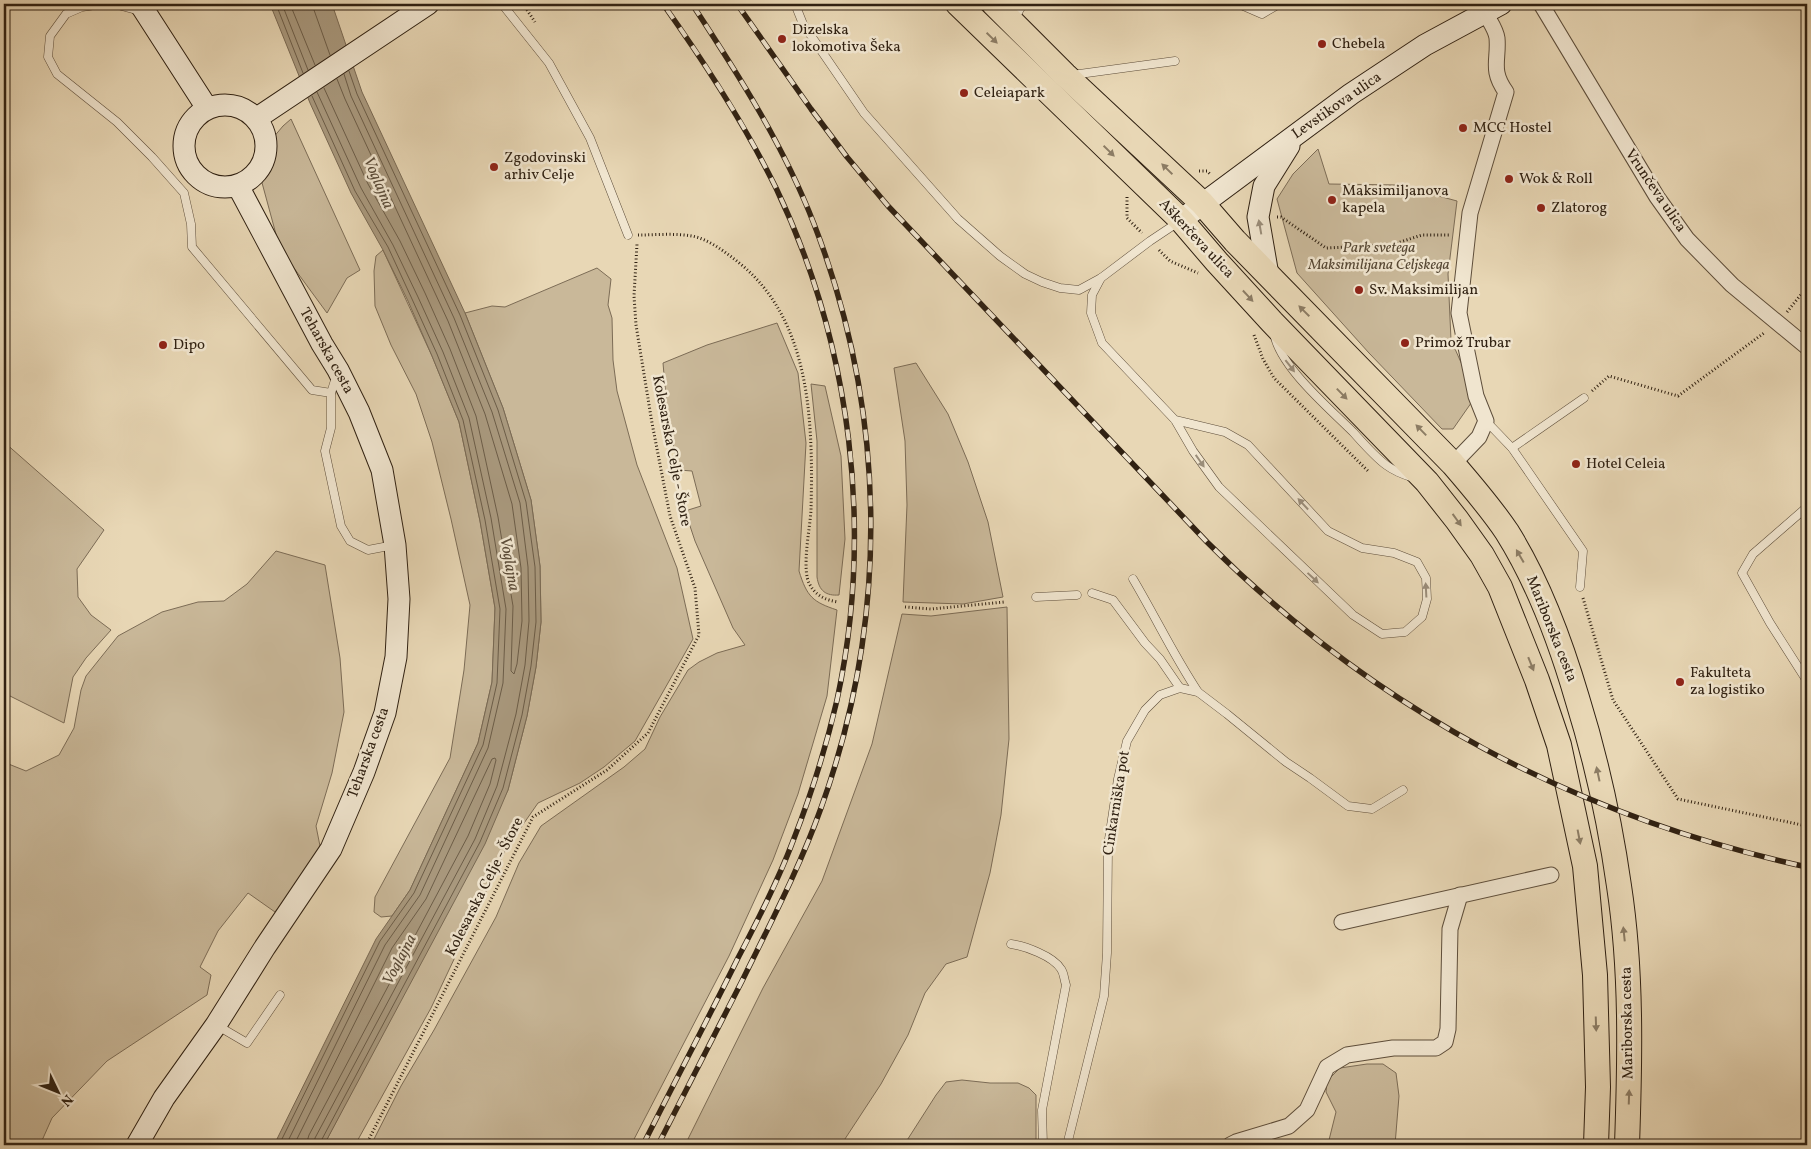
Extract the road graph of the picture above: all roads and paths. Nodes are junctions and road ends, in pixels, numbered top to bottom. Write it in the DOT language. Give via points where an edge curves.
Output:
graph roads {
  1 [pos="102,4"];
  2 [pos="114,4"];
  3 [pos="428,4"];
  4 [pos="502,4"];
  5 [pos="523,4"];
  6 [pos="795,4"];
  7 [pos="958,4"];
  8 [pos="994,4"];
  9 [pos="1239,4"];
  10 [pos="1279,4"];
  11 [pos="1541,4"];
  12 [pos="142,8"];
  13 [pos="1493,8"];
  14 [pos="1018,13"];
  15 [pos="538,28"];
  16 [pos="1175,61"];
  17 [pos="1065,75"];
  18 [pos="213,103"];
  19 [pos="264,114"];
  20 [pos="1299,132"];
  21 [pos="244,186"];
  22 [pos="1202,203"];
  23 [pos="1270,218"];
  24 [pos="1181,220"];
  25 [pos="634,227"];
  26 [pos="1467,234"];
  27 [pos="628,235"];
  28 [pos="638,235"];
  29 [pos="1268,274"];
  30 [pos="1101,278"];
  31 [pos="1807,288"];
  32 [pos="1778,323"];
  33 [pos="1807,347"];
  34 [pos="338,370"];
  35 [pos="331,393"];
  36 [pos="1584,398"];
  37 [pos="1175,420"];
  38 [pos="1486,420"];
  39 [pos="1512,448"];
  40 [pos="1453,464"];
  41 [pos="1427,482"];
  42 [pos="1807,507"];
  43 [pos="395,545"];
  44 [pos="1132,579"];
  45 [pos="1580,587"];
  46 [pos="1092,593"];
  47 [pos="1077,595"];
  48 [pos="1036,597"];
  49 [pos="838,602"];
  50 [pos="1004,602"];
  51 [pos="905,607"];
  52 [pos="1807,681"];
  53 [pos="1180,688"];
  54 [pos="1198,692"];
  55 [pos="1403,790"];
  56 [pos="1807,826"];
  57 [pos="1551,875"];
  58 [pos="1460,895"];
  59 [pos="1342,922"];
  60 [pos="1011,944"];
  61 [pos="280,995"];
  62 [pos="216,1025"];
  63 [pos="1805,1144"];
  64 [pos="137,1145"];
  65 [pos="366,1145"];
  66 [pos="1042,1145"];
  67 [pos="1067,1145"];
  68 [pos="1230,1145"];
  69 [pos="1596,1145"];
  70 [pos="1627,1145"];
  71 [pos="1792,1145"];
  1 -- 35 [label="lane" via="66,14 50,36 48,57 57,74 117,122 184,193 192,247 312,390"];
  2 -- 12 [label="lane"];
  3 -- 19 [label="street"];
  4 -- 27 [label="lane" via="549,63 590,138"];
  5 -- 15 [label="path"];
  6 -- 30 [label="lane" via="803,24 864,113 965,226 1000,256 1042,282 1080,290"];
  7 -- 24 [label="main road, Aškerčeva ulica, one-way"];
  8 -- 14 [label="main road, Aškerčeva ulica"];
  9 -- 10 [label="lane" via="1262,14"];
  11 -- 32 [label="street, Vrunčeva ulica" via="1657,197 1687,239 1732,285"];
  12 -- 18 [label="street"];
  13 -- 20 [label="street, Levstikova ulica" via="1425,45"];
  13 -- 26 [label="street" via="1497,36 1495,64 1500,84 1506,92 1470,213"];
  14 -- 17 [label="main road, Aškerčeva ulica"];
  16 -- 17 [label="lane"];
  22 -- 17 [label="main road, Aškerčeva ulica, one-way"];
  18 -- 19 [label="street"];
  18 -- 19 [label="path" via="238,99"];
  18 -- 21 [label="street" via="195,116 188,128 184,155 199,178 211,185 224,188"];
  19 -- 21 [label="street" via="266,157"];
  19 -- 21 [label="path" via="272,144 271,155 263,173"];
  20 -- 22 [label="street, Levstikova ulica" via="1224,190"];
  29 -- 20 [label="street, one-way" via="1258,217 1264,186"];
  21 -- 34 [label="street, Teharska cesta"];
  22 -- 24 [label="street, Levstikova ulica"];
  22 -- 29 [label="main road, Aškerčeva ulica"];
  23 -- 26 [label="path" via="1281,217 1326,248 1391,245 1422,236"];
  24 -- 30 [label="lane"];
  24 -- 41 [label="main road, Aškerčeva ulica, one-way" via="1272,322"];
  25 -- 28 [label="path"];
  26 -- 38 [label="street" via="1459,313 1476,396"];
  27 -- 28 [label="path"];
  28 -- 49 [label="path" via="702,239 754,274 774,302 793,342 805,381 812,442 806,572 809,585 817,595"];
  28 -- 65 [label="path, Kolesarska Celje - Štore" via="634,296 638,335 670,516 695,588 699,635 648,734 607,770 533,817"];
  40 -- 29 [label="main road, Aškerčeva ulica, one-way"];
  30 -- 37 [label="lane" via="1092,295 1091,313 1102,343"];
  31 -- 32 [label="path"];
  32 -- 33 [label="street, Vrunčeva ulica"];
  32 -- 36 [label="path" via="1678,396 1609,376"];
  34 -- 35 [label="lane"];
  34 -- 43 [label="street, Teharska cesta" via="382,470"];
  35 -- 43 [label="lane" via="331,428 325,451 342,526 350,541 368,550"];
  36 -- 39 [label="lane"];
  37 -- 37 [label="lane, one-way" via="1219,487 1353,615 1382,634 1405,632 1422,617 1427,599 1426,578 1417,562 1394,553 1362,548 1328,531 1248,446 1224,432"];
  38 -- 39 [label="lane"];
  38 -- 40 [label="street" via="1479,437"];
  39 -- 45 [label="lane" via="1583,551"];
  70 -- 40 [label="main road, Mariborska cesta, one-way" via="1630,1078 1625,942 1616,868 1591,742 1549,614 1528,570 1507,532"];
  41 -- 69 [label="main road, Mariborska cesta, one-way" via="1477,548 1500,587 1538,680 1559,746 1585,866 1590,908 1598,1087"];
  42 -- 52 [label="lane" via="1753,554 1742,573"];
  43 -- 62 [label="street, Teharska cesta" via="399,598 396,657 385,713 364,772 331,849"];
  44 -- 54 [label="lane"];
  45 -- 56 [label="path" via="1613,700 1678,799"];
  46 -- 53 [label="lane" via="1113,600"];
  47 -- 48 [label="lane"];
  50 -- 51 [label="path" via="931,610"];
  53 -- 54 [label="lane"];
  53 -- 67 [label="lane, Cinkarniška pot" via="1160,695 1145,710 1127,741 1108,846 1104,996"];
  54 -- 55 [label="lane" via="1348,806 1372,809"];
  57 -- 58 [label="street"];
  58 -- 59 [label="street"];
  58 -- 68 [label="street" via="1450,929 1445,1042 1436,1048 1393,1048 1347,1055 1327,1067 1307,1110 1289,1126"];
  60 -- 66 [label="lane" via="1024,946 1056,962 1063,971 1066,985 1042,1110"];
  61 -- 62 [label="lane" via="247,1043"];
  62 -- 64 [label="street, Teharska cesta" via="164,1098"];
  63 -- 71 [label="lane"];
}
